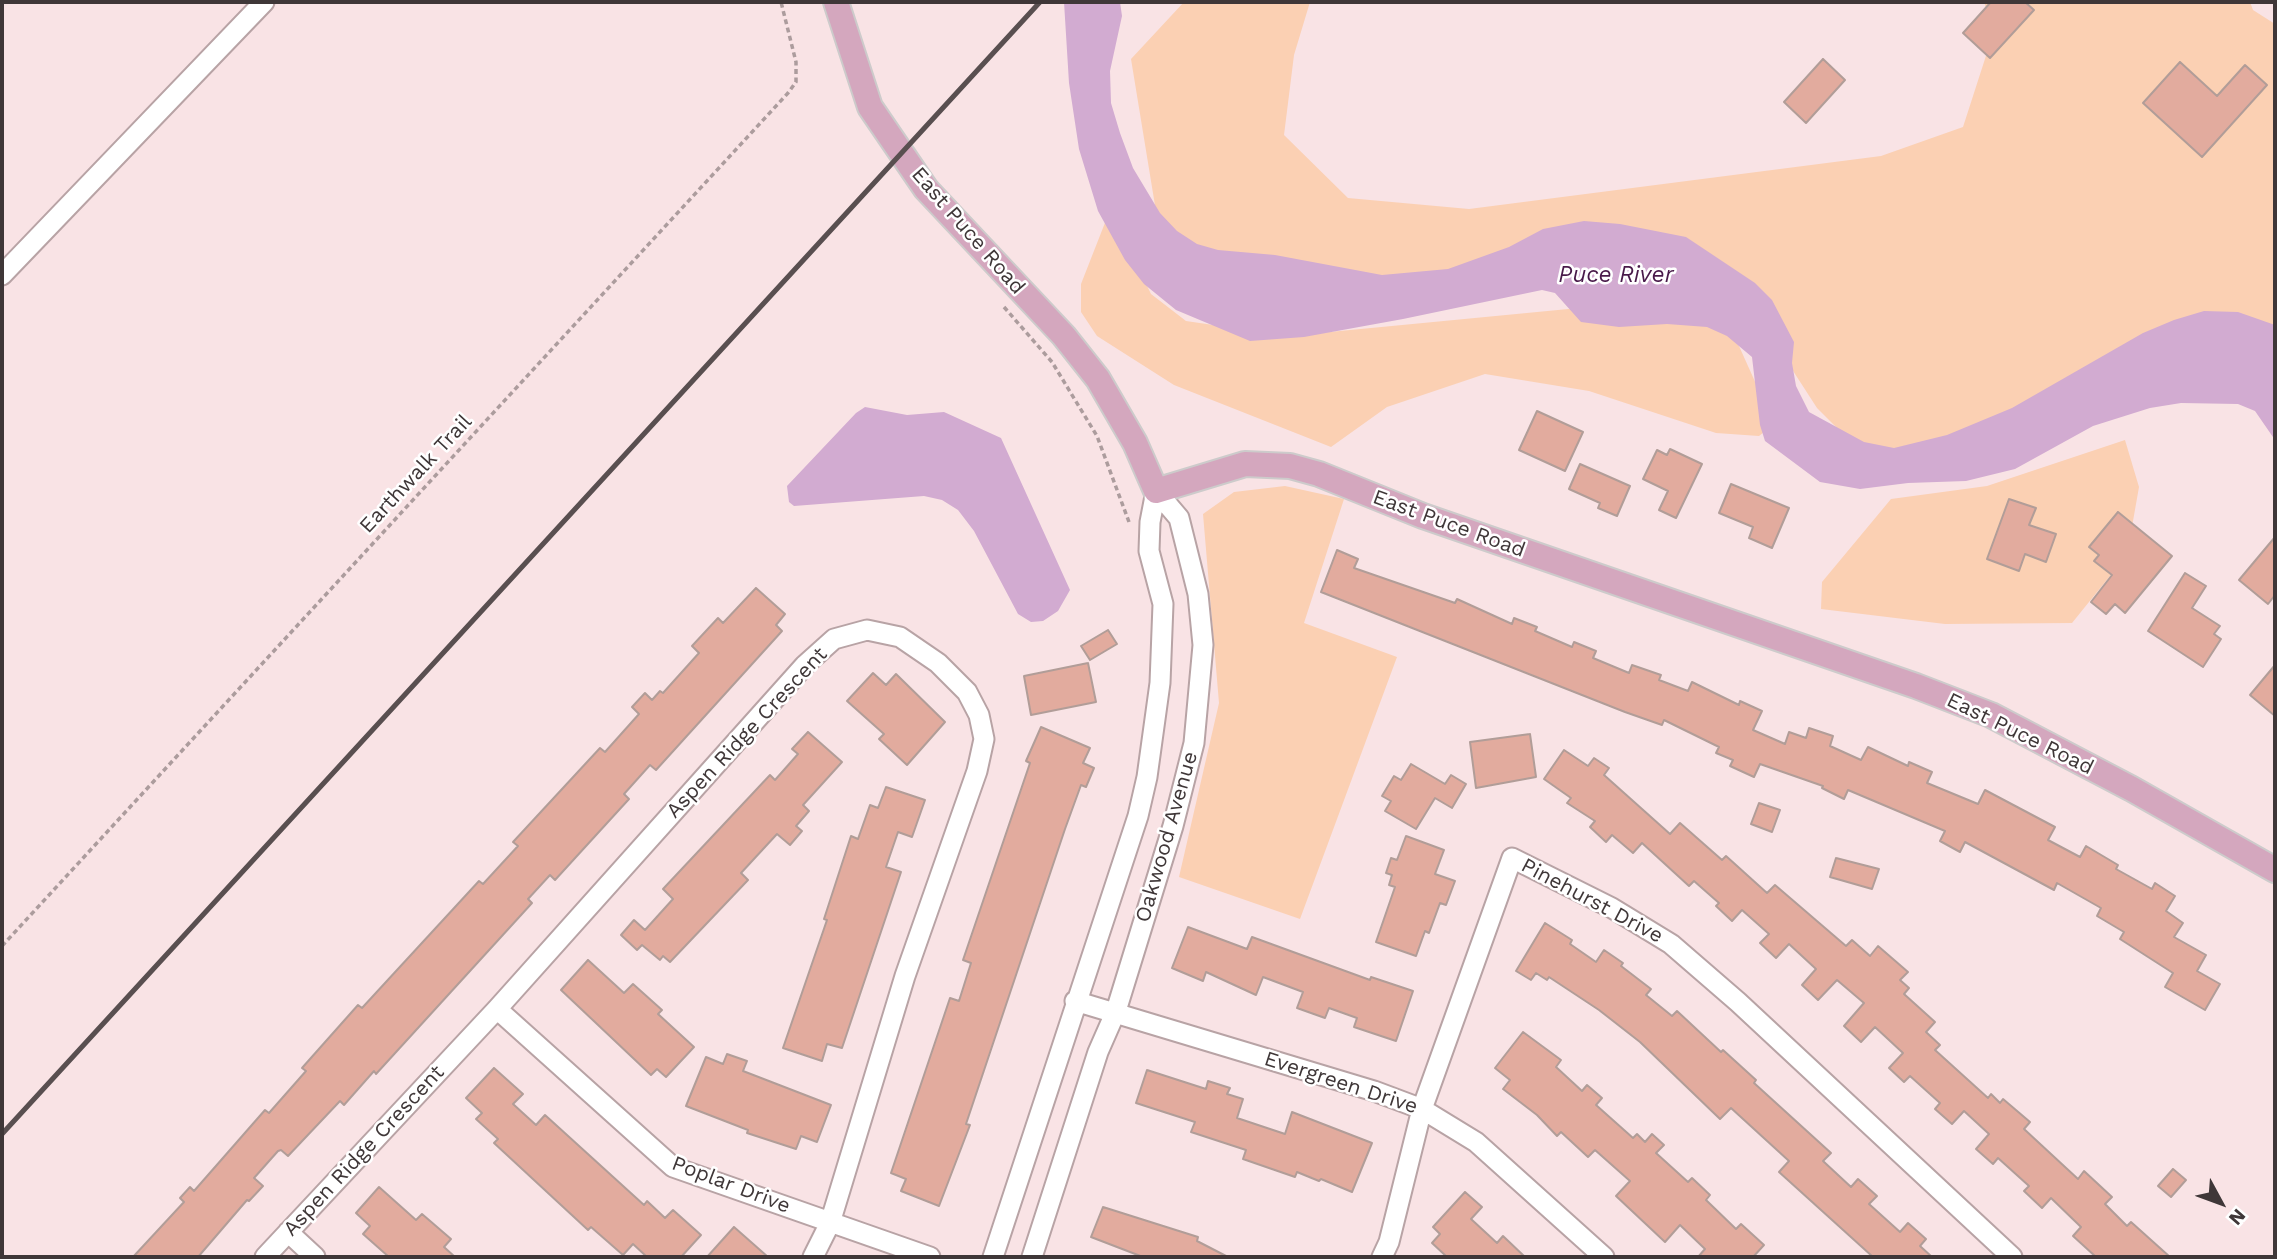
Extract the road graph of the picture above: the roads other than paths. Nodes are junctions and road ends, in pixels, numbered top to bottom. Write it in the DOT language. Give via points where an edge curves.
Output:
graph roads {
  1 [pos="264,2"];
  2 [pos="836,2"];
  3 [pos="2,275"];
  4 [pos="1156,491"];
  5 [pos="2275,870"];
  6 [pos="1075,1001"];
  7 [pos="497,1009"];
  8 [pos="1116,1011"];
  9 [pos="1422,1109"];
  10 [pos="830,1223"];
  11 [pos="288,1232"];
  12 [pos="265,1257"];
  13 [pos="315,1257"];
  14 [pos="813,1257"];
  15 [pos="930,1257"];
  16 [pos="993,1257"];
  17 [pos="1032,1257"];
  18 [pos="1382,1257"];
  19 [pos="1604,1257"];
  20 [pos="2012,1257"];
  1 -- 3 [label="street"];
  2 -- 4 [label="main road, East Puce Road" via="870,107 926,188 1098,379"];
  4 -- 5 [label="main road, East Puce Road" via="1245,464 1290,466 1319,474 1436,521 1991,715"];
  4 -- 6 [label="street, Oakwood Avenue" via="1149,551 1163,604 1155,733 1138,816"];
  4 -- 8 [label="street, Oakwood Avenue" via="1179,518 1198,594 1202,645 1199,698 1183,789"];
  6 -- 8 [label="street, Evergreen Drive"];
  6 -- 16 [label="street, Oakwood Avenue"];
  7 -- 10 [label="street, Poplar Drive" via="673,1167"];
  7 -- 10 [label="street, Aspen Ridge Crescent" via="804,665 834,639 867,630 900,637 938,663 967,692 979,715 984,740 905,976"];
  7 -- 11 [label="street, Aspen Ridge Crescent"];
  8 -- 9 [label="street, Evergreen Drive"];
  8 -- 17 [label="street, Oakwood Avenue" via="1098,1052"];
  9 -- 18 [label="street, Pinehurst Drive"];
  9 -- 19 [label="street, Evergreen Drive" via="1476,1142"];
  9 -- 20 [label="street, Pinehurst Drive" via="1512,858 1612,908 1671,944"];
  10 -- 14 [label="street, Aspen Ridge Crescent"];
  10 -- 15 [label="street, Poplar Drive"];
  11 -- 12 [label="street, Aspen Ridge Crescent"];
  11 -- 13 [label="street"];
}
